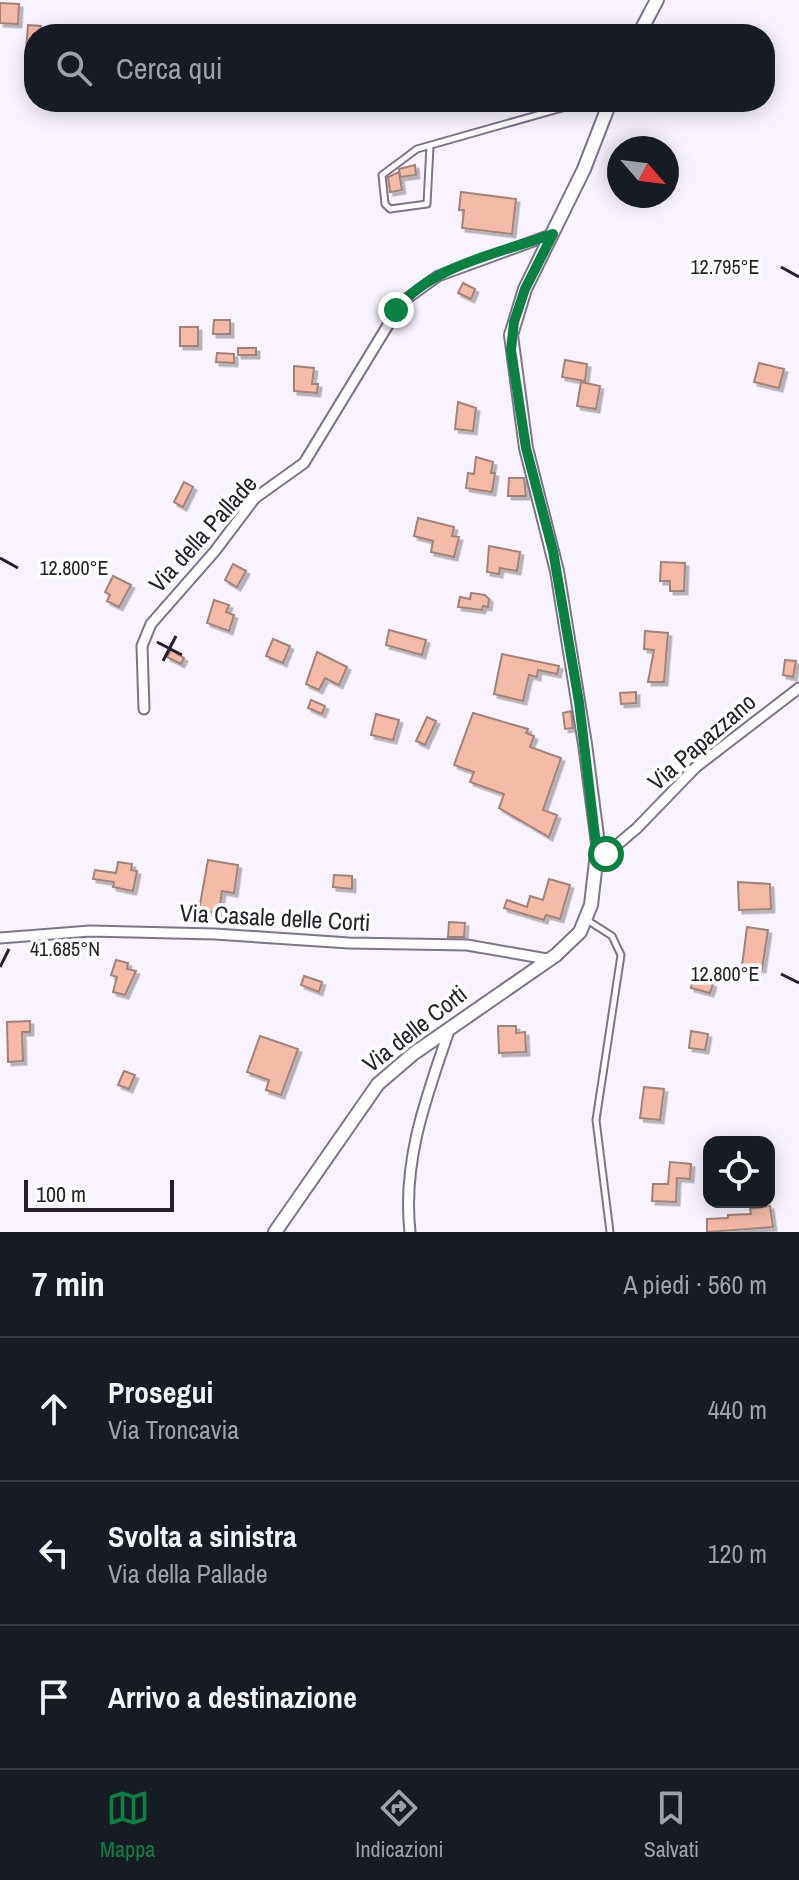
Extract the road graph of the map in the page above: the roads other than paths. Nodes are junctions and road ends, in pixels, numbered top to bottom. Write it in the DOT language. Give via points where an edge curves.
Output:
graph roads {
  1 [pos="657,0"];
  2 [pos="644,24"];
  3 [pos="548,112"];
  4 [pos="606,112"];
  5 [pos="430,146"];
  6 [pos="553,234"];
  7 [pos="799,688"];
  8 [pos="144,709"];
  9 [pos="598,861"];
  10 [pos="587,920"];
  11 [pos="0,938"];
  12 [pos="547,959"];
  13 [pos="450,1028"];
  14 [pos="275,1232"];
  15 [pos="410,1232"];
  16 [pos="610,1232"];
  1 -- 2 [label="street"];
  3 -- 5 [label="lane"];
  4 -- 6 [label="street"];
  5 -- 5 [label="lane" via="383,172 390,209 427,204"];
  6 -- 8 [label="street, Via della Pallade" via="438,276 400,305 304,463 258,495 151,624 142,646"];
  6 -- 9 [label="street" via="525,289 511,350 526,448 559,586"];
  7 -- 9 [label="street, Via Papazzano" via="689,773"];
  9 -- 10 [label="street"];
  10 -- 12 [label="street, Via delle Corti"];
  10 -- 16 [label="lane" via="612,936 621,955 596,1120"];
  11 -- 12 [label="street, Via Casale delle Corti" via="99,931 215,934 467,945"];
  12 -- 13 [label="street, Via delle Corti"];
  13 -- 14 [label="street, Via delle Corti" via="371,1091"];
  13 -- 15 [label="street" via="415,1136 408,1183"];
}
